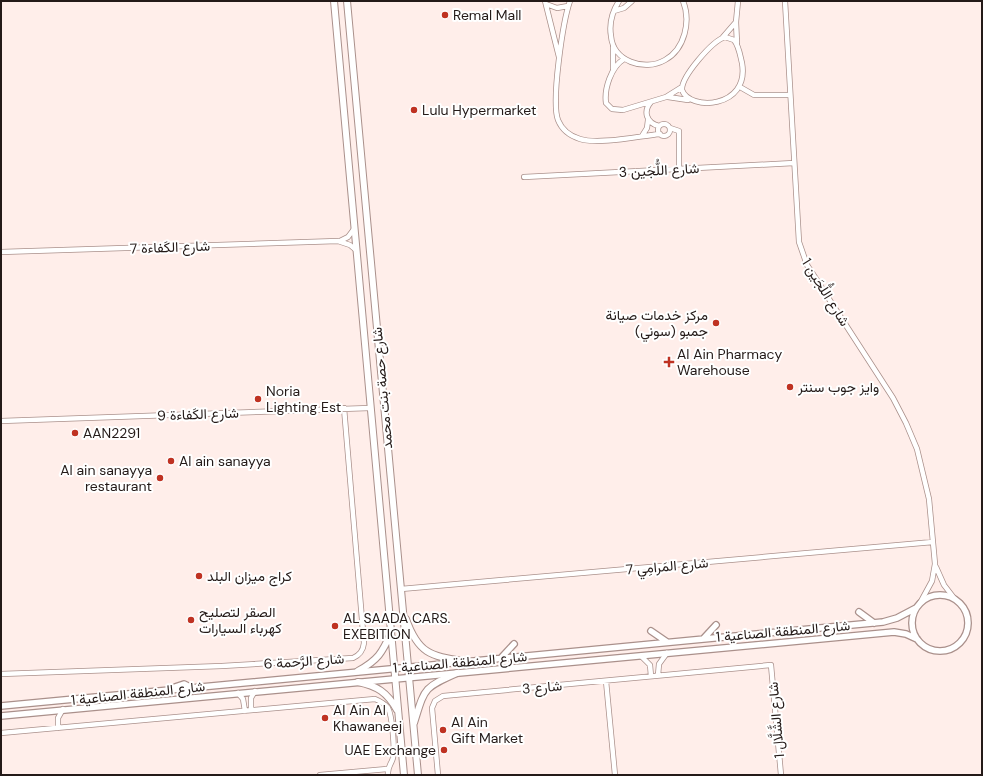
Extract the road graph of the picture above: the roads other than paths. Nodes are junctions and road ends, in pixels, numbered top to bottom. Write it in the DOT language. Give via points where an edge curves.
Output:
graph roads {
  1 [pos="334,1"];
  2 [pos="347,1"];
  3 [pos="570,1"];
  4 [pos="619,1"];
  5 [pos="632,1"];
  6 [pos="683,1"];
  7 [pos="738,1"];
  8 [pos="785,1"];
  9 [pos="545,3"];
  10 [pos="568,6"];
  11 [pos="614,11"];
  12 [pos="736,22"];
  13 [pos="553,34"];
  14 [pos="563,34"];
  15 [pos="722,38"];
  16 [pos="737,44"];
  17 [pos="613,46"];
  18 [pos="559,58"];
  19 [pos="624,59"];
  20 [pos="613,69"];
  21 [pos="682,87"];
  22 [pos="740,87"];
  23 [pos="790,95"];
  24 [pos="666,97"];
  25 [pos="690,100"];
  26 [pos="652,102"];
  27 [pos="636,106"];
  28 [pos="646,114"];
  29 [pos="648,120"];
  30 [pos="659,126"];
  31 [pos="670,128"];
  32 [pos="660,134"];
  33 [pos="642,136"];
  34 [pos="794,163"];
  35 [pos="680,169"];
  36 [pos="524,177"];
  37 [pos="354,229"];
  38 [pos="338,241"];
  39 [pos="356,250"];
  40 [pos="1,252"];
  41 [pos="344,408"];
  42 [pos="370,408"];
  43 [pos="1,421"];
  44 [pos="933,542"];
  45 [pos="935,564"];
  46 [pos="401,589"];
  47 [pos="954,598"];
  48 [pos="918,606"];
  49 [pos="403,611"];
  50 [pos="859,612"];
  51 [pos="874,623"];
  52 [pos="716,625"];
  53 [pos="392,631"];
  54 [pos="651,631"];
  55 [pos="704,638"];
  56 [pos="917,638"];
  57 [pos="667,642"];
  58 [pos="514,644"];
  59 [pos="667,653"];
  60 [pos="641,656"];
  61 [pos="501,658"];
  62 [pos="463,661"];
  63 [pos="771,665"];
  64 [pos="408,667"];
  65 [pos="395,668"];
  66 [pos="358,671"];
  67 [pos="457,673"];
  68 [pos="1,674"];
  69 [pos="658,675"];
  70 [pos="651,676"];
  71 [pos="409,678"];
  72 [pos="395,679"];
  73 [pos="606,681"];
  74 [pos="358,682"];
  75 [pos="189,688"];
  76 [pos="255,691"];
  77 [pos="238,693"];
  78 [pos="179,698"];
  79 [pos="1,706"];
  80 [pos="64,709"];
  81 [pos="251,710"];
  82 [pos="49,711"];
  83 [pos="245,711"];
  84 [pos="398,712"];
  85 [pos="1,716"];
  86 [pos="57,721"];
  87 [pos="413,727"];
  88 [pos="58,728"];
  89 [pos="1,733"];
  90 [pos="387,769"];
  91 [pos="320,775"];
  92 [pos="388,775"];
  93 [pos="404,775"];
  94 [pos="418,775"];
  95 [pos="438,775"];
  96 [pos="615,775"];
  97 [pos="781,775"];
  1 -- 37 [label="main road, شارع حصة بنت محمد"];
  2 -- 46 [label="main road, شارع حصة بنت محمد"];
  3 -- 10 [label="street"];
  4 -- 11 [label="street"];
  5 -- 11 [label="street" via="624,8"];
  6 -- 19 [label="street" via="686,29 682,43 674,53 664,61 653,64"];
  7 -- 12 [label="street"];
  8 -- 23 [label="street, شارع اللُّجَين 1"];
  9 -- 10 [label="street" via="557,8"];
  9 -- 13 [label="street"];
  10 -- 14 [label="street"];
  11 -- 17 [label="street" via="610,27"];
  12 -- 15 [label="street"];
  12 -- 16 [label="street"];
  13 -- 14 [label="street"];
  13 -- 18 [label="street"];
  14 -- 18 [label="street"];
  15 -- 16 [label="street" via="730,38"];
  15 -- 21 [label="street" via="698,61"];
  16 -- 22 [label="street" via="743,69"];
  17 -- 19 [label="street"];
  17 -- 20 [label="street"];
  18 -- 33 [label="street" via="556,107 563,129 574,137 589,141"];
  19 -- 20 [label="street"];
  20 -- 27 [label="street" via="606,93 606,103 619,111"];
  21 -- 24 [label="street"];
  21 -- 25 [label="street" via="683,93"];
  22 -- 23 [label="street" via="754,95"];
  22 -- 25 [label="street" via="733,95 722,101"];
  23 -- 34 [label="street, شارع اللُّجَين 1"];
  24 -- 25 [label="street"];
  24 -- 26 [label="street"];
  26 -- 27 [label="street"];
  26 -- 28 [label="street"];
  27 -- 28 [label="street"];
  28 -- 29 [label="street"];
  29 -- 30 [label="street"];
  29 -- 33 [label="street"];
  30 -- 31 [label="street" via="665,124"];
  30 -- 32 [label="street"];
  31 -- 32 [label="street" via="667,135"];
  31 -- 35 [label="street" via="679,131"];
  32 -- 33 [label="street"];
  34 -- 35 [label="street, شارع اللُّجَين 3"];
  34 -- 44 [label="street, شارع اللُّجَين 1" via="798,234 804,258 893,398 906,423 924,475"];
  35 -- 36 [label="street, شارع اللُّجَين 3"];
  37 -- 38 [label="street" via="348,237"];
  37 -- 39 [label="main road, شارع حصة بنت محمد"];
  38 -- 39 [label="street, شارع الكَفاءة 7" via="350,244"];
  38 -- 40 [label="street, شارع الكَفاءة 7"];
  39 -- 42 [label="main road, شارع حصة بنت محمد"];
  41 -- 42 [label="street, شارع الكَفاءة 9"];
  41 -- 43 [label="street, شارع الكَفاءة 9"];
  41 -- 68 [label="street, شارع الرَّحمة 6" via="364,643 359,655 353,658 222,666"];
  42 -- 53 [label="main road, شارع حصة بنت محمد"];
  44 -- 45 [label="street, شارع اللُّجَين 1"];
  44 -- 46 [label="street, شارع المَرامِي 7"];
  45 -- 47 [label="street, شارع اللُّجَين 1" via="940,579"];
  45 -- 48 [label="street, شارع اللُّجَين 1" via="932,581"];
  46 -- 49 [label="main road, شارع حصة بنت محمد"];
  47 -- 48 [label="street" via="936,595"];
  47 -- 56 [label="street" via="963,606 968,618 968,630 962,642 951,649 939,651 926,647"];
  48 -- 51 [label="street, شارع المنطقة الصناعية 1" via="897,618"];
  48 -- 56 [label="street" via="912,626"];
  49 -- 62 [label="main road" via="414,638 422,649 439,657"];
  49 -- 64 [label="main road, شارع حصة بنت محمد"];
  50 -- 51 [label="street"];
  51 -- 55 [label="street, شارع المنطقة الصناعية 1"];
  52 -- 55 [label="street"];
  53 -- 65 [label="main road, شارع حصة بنت محمد"];
  53 -- 66 [label="main road" via="377,659"];
  54 -- 57 [label="street"];
  55 -- 57 [label="street, شارع المنطقة الصناعية 1"];
  56 -- 59 [label="street, شارع المنطقة الصناعية 1" via="894,632"];
  57 -- 61 [label="street, شارع المنطقة الصناعية 1"];
  58 -- 61 [label="street"];
  59 -- 60 [label="street, شارع المنطقة الصناعية 1"];
  59 -- 69 [label="street" via="659,664"];
  60 -- 67 [label="street, شارع المنطقة الصناعية 1"];
  60 -- 70 [label="street" via="650,665"];
  61 -- 62 [label="street, شارع المنطقة الصناعية 1"];
  62 -- 64 [label="street, شارع المنطقة الصناعية 1"];
  63 -- 69 [label="street, شارع 3"];
  63 -- 97 [label="street, شارع الشَّلَّال 1"];
  64 -- 65 [label="street, شارع المنطقة الصناعية 1"];
  64 -- 71 [label="main road, شارع حصة بنت محمد"];
  65 -- 66 [label="street, شارع المنطقة الصناعية 1"];
  65 -- 72 [label="main road, شارع حصة بنت محمد"];
  66 -- 75 [label="street, شارع المنطقة الصناعية 1"];
  67 -- 71 [label="street, شارع المنطقة الصناعية 1"];
  67 -- 87 [label="main road" via="438,681 426,690"];
  69 -- 70 [label="street, شارع 3"];
  70 -- 73 [label="street, شارع 3"];
  71 -- 72 [label="street, شارع المنطقة الصناعية 1"];
  71 -- 87 [label="main road, شارع حصة بنت محمد"];
  72 -- 74 [label="street, شارع المنطقة الصناعية 1"];
  72 -- 84 [label="main road, شارع حصة بنت محمد"];
  73 -- 95 [label="street, شارع 3" via="446,695 435,700 432,711"];
  73 -- 96 [label="street"];
  74 -- 76 [label="street, شارع المنطقة الصناعية 1"];
  74 -- 84 [label="main road" via="383,691"];
  75 -- 78 [label="street" via="187,694"];
  75 -- 79 [label="street, شارع المنطقة الصناعية 1"];
  76 -- 77 [label="street, شارع المنطقة الصناعية 1"];
  76 -- 81 [label="street"];
  77 -- 78 [label="street, شارع المنطقة الصناعية 1"];
  77 -- 83 [label="street" via="243,699"];
  78 -- 80 [label="street, شارع المنطقة الصناعية 1"];
  80 -- 82 [label="street, شارع المنطقة الصناعية 1"];
  80 -- 86 [label="street"];
  81 -- 83 [label="street"];
  81 -- 90 [label="street" via="378,700 386,706 390,714 394,756"];
  82 -- 85 [label="street, شارع المنطقة الصناعية 1"];
  82 -- 86 [label="street"];
  83 -- 88 [label="street"];
  84 -- 93 [label="main road, شارع حصة بنت محمد"];
  86 -- 88 [label="street"];
  87 -- 94 [label="main road, شارع حصة بنت محمد"];
  88 -- 89 [label="street"];
  90 -- 91 [label="street"];
  90 -- 92 [label="street"];
}
